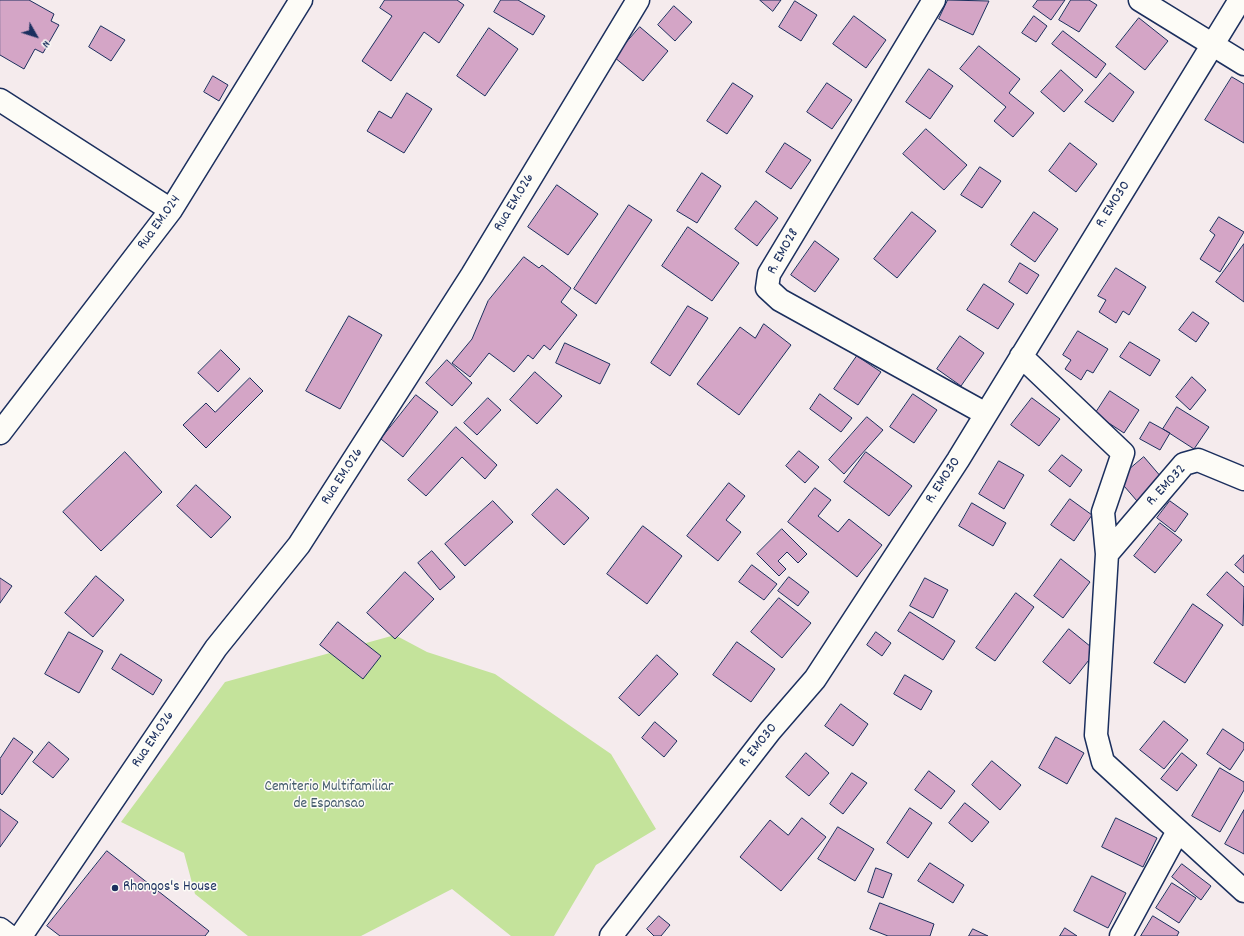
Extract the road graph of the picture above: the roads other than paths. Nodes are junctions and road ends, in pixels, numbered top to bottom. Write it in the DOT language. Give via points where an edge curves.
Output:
graph roads {
  1 [pos="301,0"];
  2 [pos="638,0"];
  3 [pos="934,0"];
  4 [pos="1140,0"];
  5 [pos="1240,0"];
  6 [pos="1212,45"];
  7 [pos="1244,64"];
  8 [pos="0,100"];
  9 [pos="171,210"];
  10 [pos="1021,356"];
  11 [pos="986,414"];
  12 [pos="0,433"];
  13 [pos="1244,479"];
  14 [pos="1107,554"];
  15 [pos="1178,831"];
  16 [pos="1244,891"];
  17 [pos="0,930"];
  18 [pos="9,936"];
  19 [pos="21,936"];
  20 [pos="611,936"];
  21 [pos="1121,936"];
  1 -- 9 [label="street, Rua EM.024"];
  2 -- 19 [label="street, Rua EM.026" via="472,275 299,545 216,648"];
  3 -- 11 [label="street, R. EM028" via="769,274 767,288 780,300"];
  4 -- 6 [label="street"];
  5 -- 6 [label="street, R. EM030"];
  6 -- 7 [label="street"];
  6 -- 10 [label="street, R. EM030"];
  8 -- 9 [label="street"];
  9 -- 12 [label="street, Rua EM.024"];
  10 -- 11 [label="street, R. EM030"];
  10 -- 14 [label="street" via="1123,453 1103,512"];
  11 -- 20 [label="street, R. EM030" via="815,679 770,731"];
  13 -- 14 [label="street, R. EM032" via="1198,460 1184,464"];
  14 -- 15 [label="street" via="1096,735 1101,755 1108,767"];
  15 -- 16 [label="street"];
  15 -- 21 [label="street"];
  17 -- 18 [label="street"];
}
